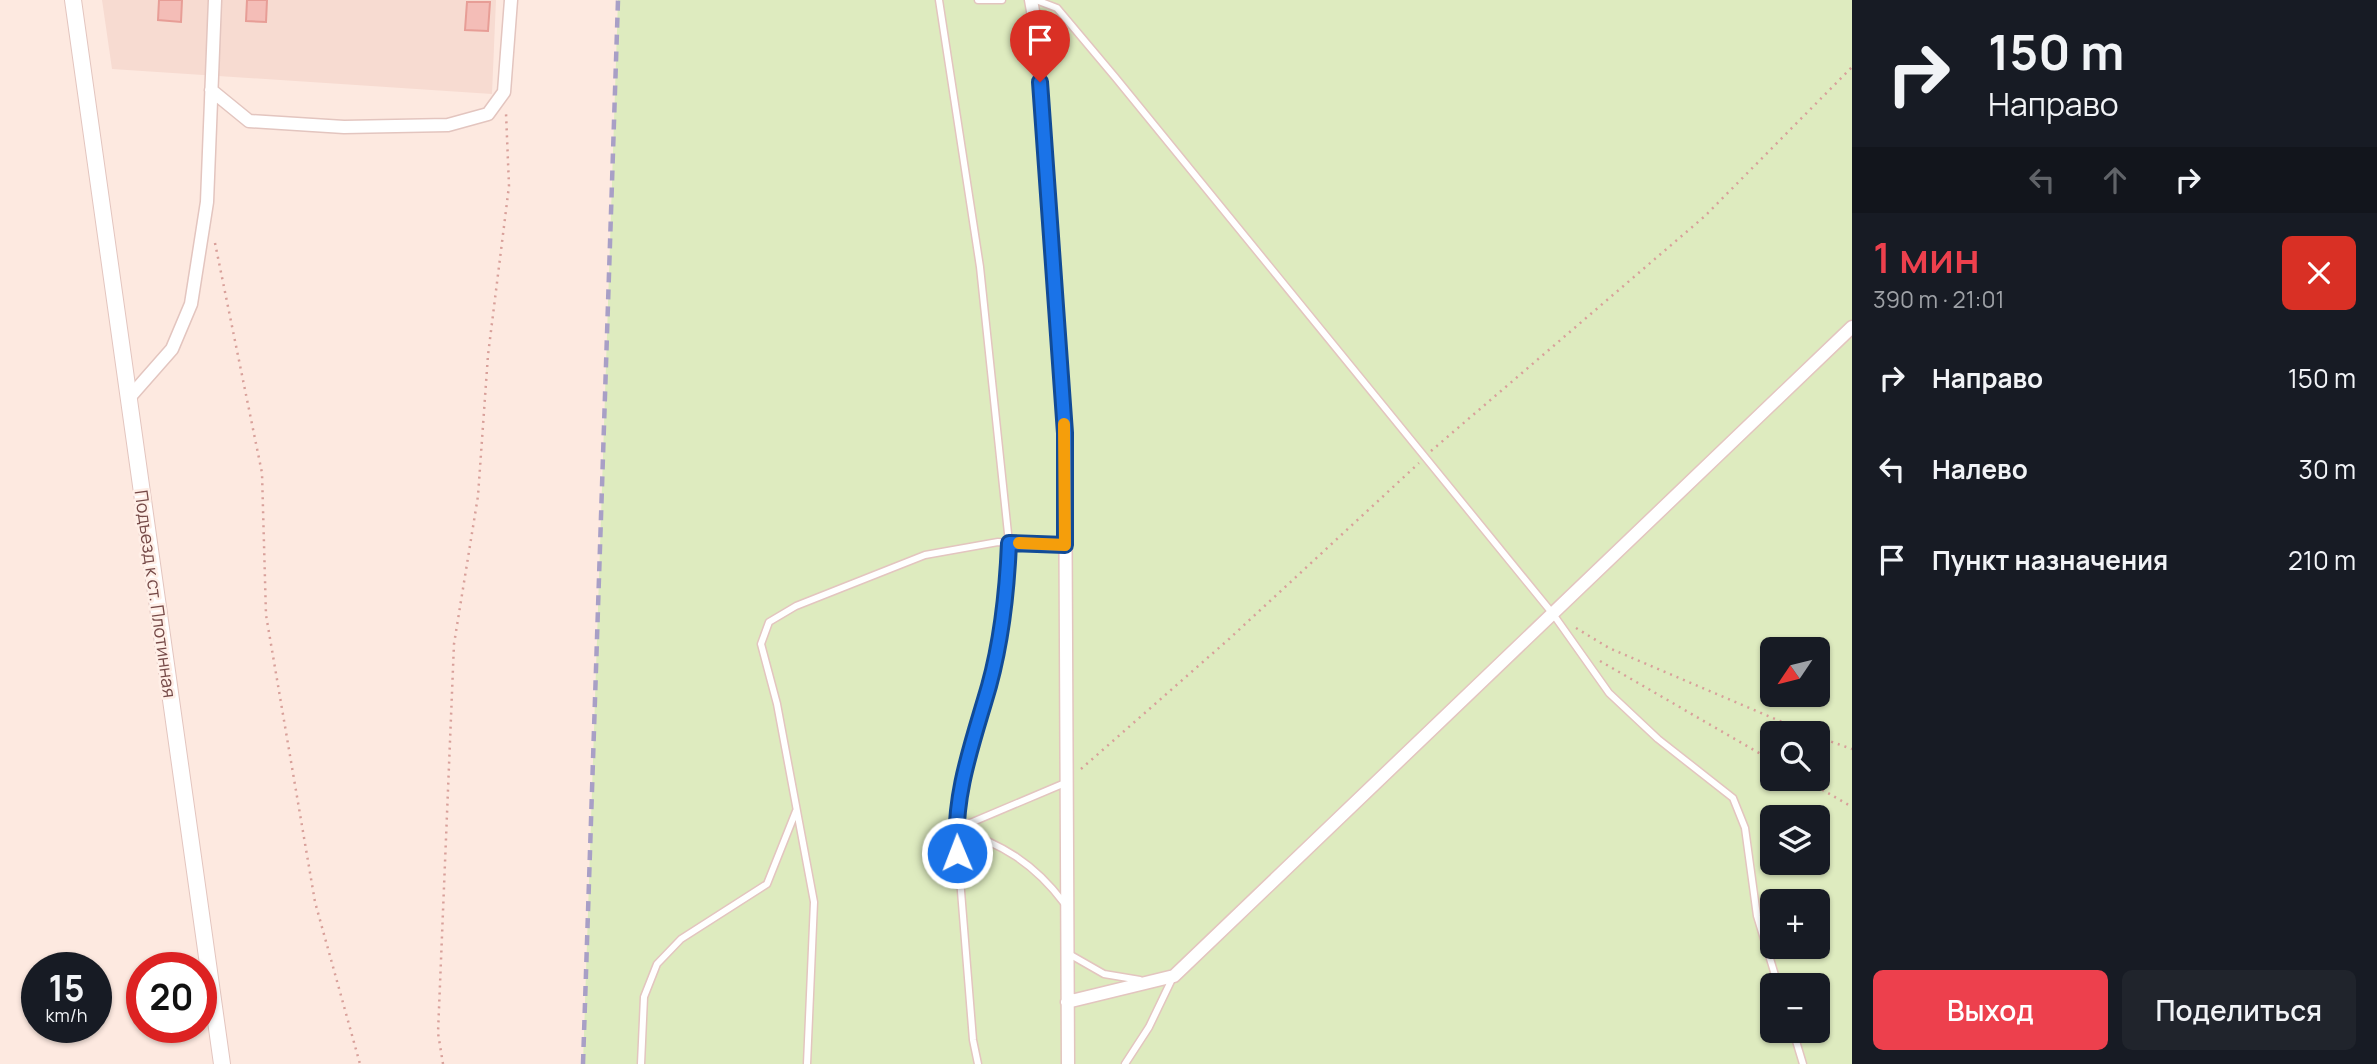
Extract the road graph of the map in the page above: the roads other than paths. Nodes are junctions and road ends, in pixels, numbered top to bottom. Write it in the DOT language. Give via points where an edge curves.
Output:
graph roads {
  1 [pos="73,0"];
  2 [pos="215,0"];
  3 [pos="511,0"];
  4 [pos="939,0"];
  5 [pos="978,0"];
  6 [pos="1002,0"];
  7 [pos="1034,0"];
  8 [pos="211,90"];
  9 [pos="1852,327"];
  10 [pos="128,399"];
  11 [pos="1009,543"];
  12 [pos="1065,545"];
  13 [pos="1553,614"];
  14 [pos="1065,783"];
  15 [pos="797,809"];
  16 [pos="956,829"];
  17 [pos="1065,904"];
  18 [pos="1066,953"];
  19 [pos="1774,973"];
  20 [pos="1174,976"];
  21 [pos="1148,982"];
  22 [pos="1067,1002"];
  23 [pos="1797,1043"];
  24 [pos="222,1064"];
  25 [pos="641,1064"];
  26 [pos="807,1064"];
  27 [pos="978,1064"];
  28 [pos="1068,1064"];
  29 [pos="1125,1064"];
  30 [pos="1803,1064"];
  1 -- 10 [label="street, Подъезд к ст. Плотинная"];
  2 -- 8 [label="street"];
  3 -- 8 [label="street" via="505,92 488,114 448,125 344,127 249,121"];
  4 -- 11 [label="lane" via="980,267"];
  5 -- 6 [label="lane"];
  7 -- 12 [label="street" via="1065,433"];
  7 -- 13 [label="lane" via="1057,8"];
  8 -- 10 [label="street" via="207,202 191,304 172,349"];
  9 -- 13 [label="street"];
  10 -- 24 [label="street, Подъезд к ст. Плотинная"];
  11 -- 12 [label="lane"];
  11 -- 15 [label="lane" via="925,555 796,606 769,622 761,644"];
  11 -- 16 [label="lane" via="1006,604 989,684 965,761"];
  12 -- 14 [label="street"];
  13 -- 19 [label="lane" via="1609,693 1733,798 1745,828 1757,916"];
  13 -- 20 [label="street"];
  14 -- 16 [label="lane"];
  14 -- 17 [label="street"];
  15 -- 25 [label="lane" via="767,884 681,939 657,964 644,997"];
  15 -- 26 [label="lane" via="814,902"];
  16 -- 17 [label="lane" via="993,842 1020,859 1048,882"];
  16 -- 27 [label="lane"];
  17 -- 18 [label="street"];
  18 -- 21 [label="lane" via="1104,974"];
  18 -- 22 [label="street"];
  20 -- 21 [label="street"];
  20 -- 29 [label="lane"];
  21 -- 22 [label="street"];
  22 -- 28 [label="street"];
  23 -- 30 [label="lane"];
}
